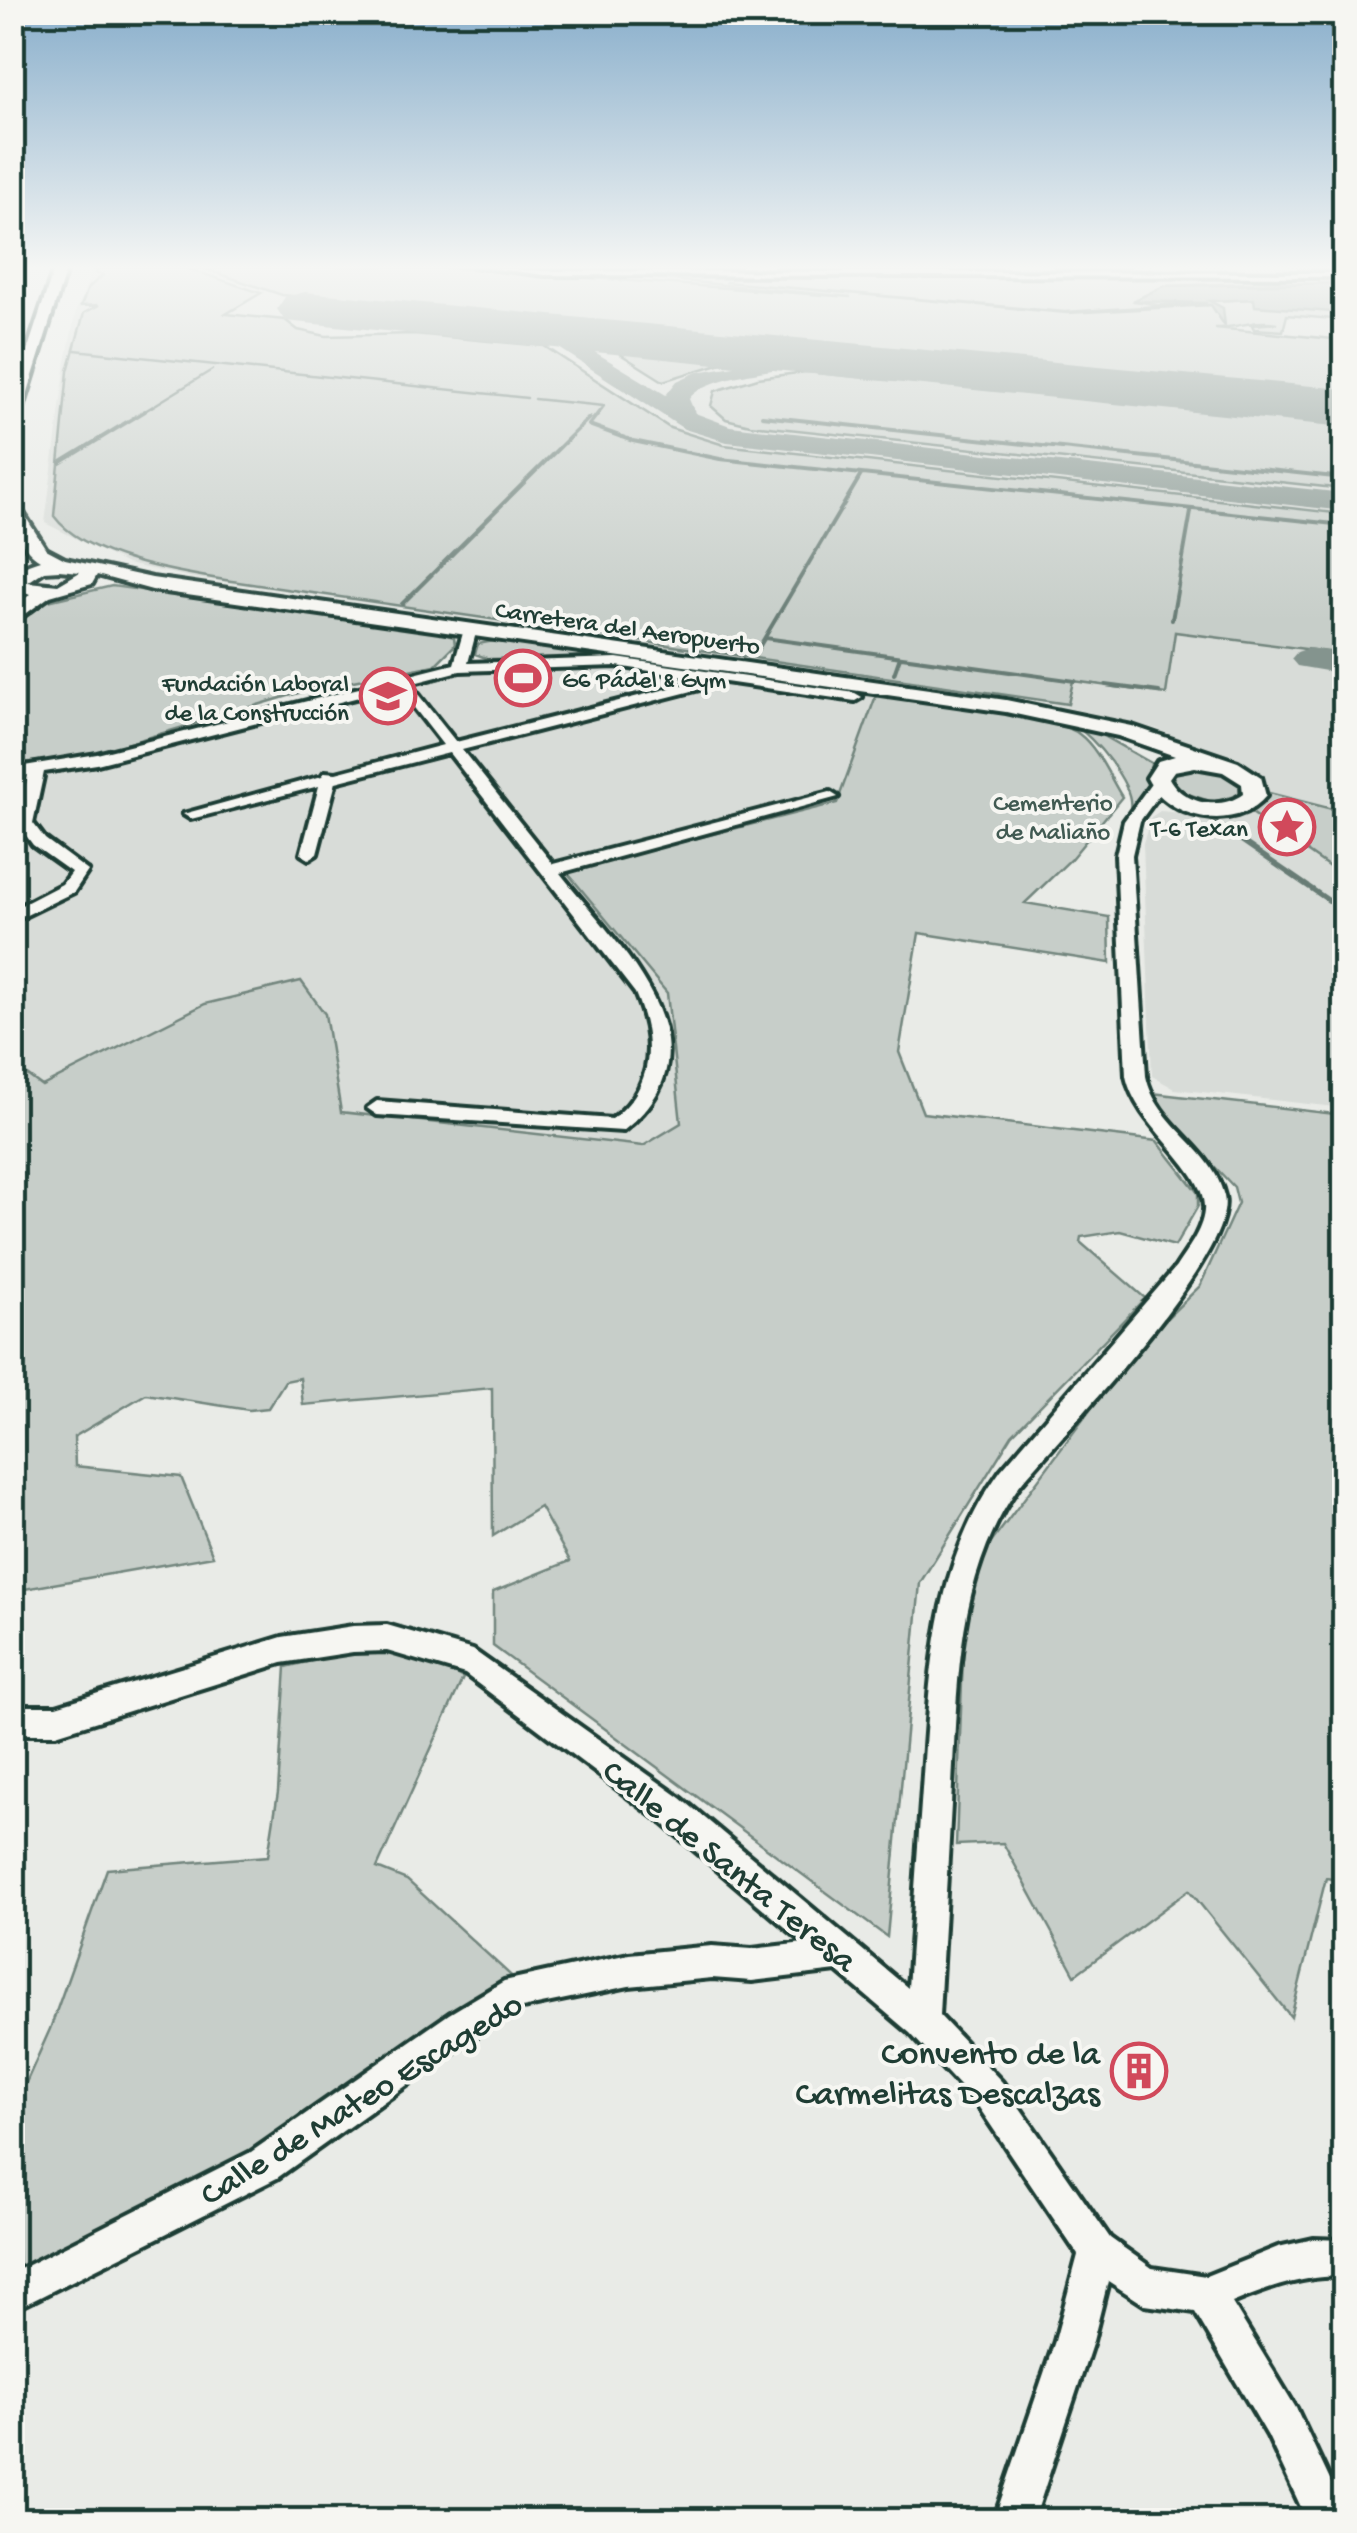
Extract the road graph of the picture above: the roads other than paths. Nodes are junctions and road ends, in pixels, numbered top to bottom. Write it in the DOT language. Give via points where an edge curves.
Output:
graph roads {
  1 [pos="25,384"];
  2 [pos="13,423"];
  3 [pos="12,508"];
  4 [pos="59,563"];
  5 [pos="84,566"];
  6 [pos="18,578"];
  7 [pos="152,584"];
  8 [pos="71,588"];
  9 [pos="44,592"];
  10 [pos="12,618"];
  11 [pos="470,629"];
  12 [pos="460,667"];
  13 [pos="710,675"];
  14 [pos="400,680"];
  15 [pos="854,697"];
  16 [pos="1097,726"];
  17 [pos="451,745"];
  18 [pos="1212,762"];
  19 [pos="36,772"];
  20 [pos="12,773"];
  21 [pos="330,775"];
  22 [pos="1162,775"];
  23 [pos="830,797"];
  24 [pos="1185,804"];
  25 [pos="1143,809"];
  26 [pos="190,814"];
  27 [pos="309,854"];
  28 [pos="550,870"];
  29 [pos="12,917"];
  30 [pos="377,1108"];
  31 [pos="12,1720"];
  32 [pos="844,1954"];
  33 [pos="922,2021"];
  34 [pos="1097,2251"];
  35 [pos="1344,2258"];
  36 [pos="12,2293"];
  37 [pos="1206,2294"];
  38 [pos="1014,2520"];
  39 [pos="1328,2520"];
  1 -- 2 [label="highway"];
  3 -- 4 [label="highway" via="39,553"];
  4 -- 5 [label="highway, Carretera del Aeropuerto"];
  4 -- 6 [label="highway"];
  5 -- 7 [label="highway, Carretera del Aeropuerto"];
  5 -- 8 [label="highway" via="88,576"];
  6 -- 9 [label="highway"];
  7 -- 8 [label="highway, Carretera del Aeropuerto"];
  7 -- 11 [label="highway, Carretera del Aeropuerto"];
  8 -- 9 [label="highway, Carretera del Aeropuerto"];
  9 -- 10 [label="highway"];
  11 -- 12 [label="street"];
  11 -- 16 [label="highway, Carretera del Aeropuerto" via="1006,706"];
  12 -- 13 [label="street" via="617,662"];
  12 -- 14 [label="street"];
  13 -- 15 [label="street"];
  13 -- 17 [label="street" via="695,686"];
  14 -- 17 [label="street"];
  14 -- 19 [label="street"];
  16 -- 18 [label="highway, Carretera del Aeropuerto"];
  16 -- 22 [label="highway"];
  17 -- 21 [label="street"];
  17 -- 28 [label="street"];
  18 -- 22 [label="highway" via="1186,760"];
  18 -- 24 [label="highway, Carretera del Aeropuerto" via="1246,775 1255,796 1230,809"];
  19 -- 20 [label="street"];
  19 -- 29 [label="street" via="25,823 39,842 80,871 68,888"];
  21 -- 26 [label="street"];
  21 -- 27 [label="street"];
  22 -- 24 [label="highway"];
  22 -- 25 [label="street"];
  23 -- 28 [label="street"];
  24 -- 25 [label="street"];
  25 -- 33 [label="street" via="1130,826 1124,855 1136,1076 1143,1103 1212,1191 1216,1212 1166,1297 990,1504 968,1550 953,1594 946,1652"];
  28 -- 30 [label="street" via="644,992 659,1023 660,1062 643,1106 616,1126 601,1128"];
  31 -- 32 [label="street, Calle de Santa Teresa" via="56,1720 282,1650 387,1638 429,1646 473,1662 518,1692"];
  32 -- 33 [label="street, Calle de Santa Teresa"];
  32 -- 36 [label="street, Calle de Mateo Escagedo" via="629,1970 516,1993 264,2165"];
  33 -- 34 [label="street, Calle de Santa Teresa" via="990,2094"];
  34 -- 37 [label="street, Calle de Santa Teresa" via="1145,2286"];
  34 -- 38 [label="street"];
  35 -- 37 [label="street, Calle de Santa Teresa" via="1278,2265"];
  37 -- 39 [label="street" via="1282,2422"];
}
